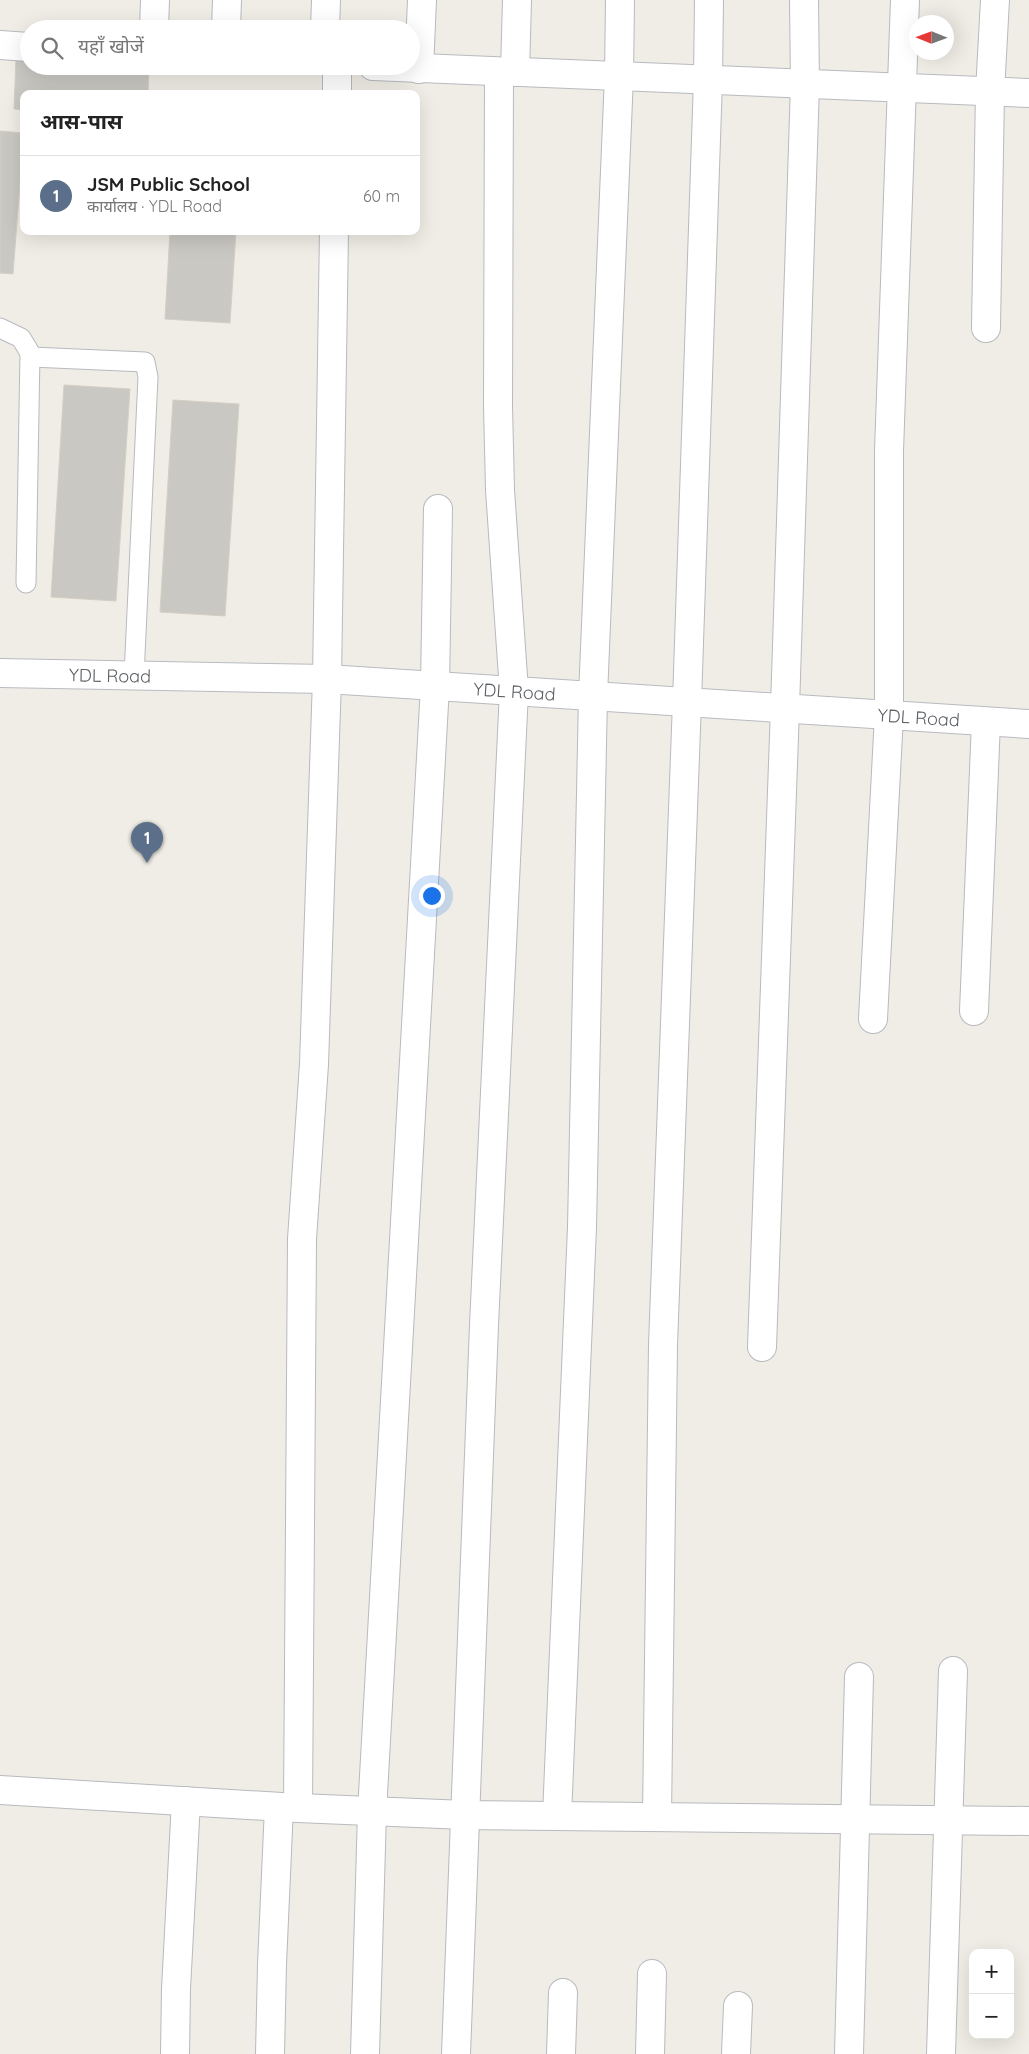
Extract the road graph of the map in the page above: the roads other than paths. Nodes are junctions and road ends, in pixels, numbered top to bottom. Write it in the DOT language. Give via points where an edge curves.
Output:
graph roads {
  1 [pos="155,0"];
  2 [pos="227,0"];
  3 [pos="326,0"];
  4 [pos="422,0"];
  5 [pos="516,0"];
  6 [pos="620,0"];
  7 [pos="709,0"];
  8 [pos="804,0"];
  9 [pos="905,0"];
  10 [pos="995,0"];
  11 [pos="154,20"];
  12 [pos="226,20"];
  13 [pos="325,20"];
  14 [pos="0,45"];
  15 [pos="20,46"];
  16 [pos="420,46"];
  17 [pos="420,69"];
  18 [pos="507,72"];
  19 [pos="337,75"];
  20 [pos="619,76"];
  21 [pos="708,80"];
  22 [pos="805,84"];
  23 [pos="902,88"];
  24 [pos="337,90"];
  25 [pos="990,92"];
  26 [pos="1029,93"];
  27 [pos="334,235"];
  28 [pos="0,328"];
  29 [pos="986,328"];
  30 [pos="31,357"];
  31 [pos="438,509"];
  32 [pos="26,583"];
  33 [pos="0,673"];
  34 [pos="134,676"];
  35 [pos="327,679"];
  36 [pos="435,686"];
  37 [pos="514,691"];
  38 [pos="593,696"];
  39 [pos="687,702"];
  40 [pos="785,708"];
  41 [pos="889,715"];
  42 [pos="986,722"];
  43 [pos="1029,724"];
  44 [pos="974,1011"];
  45 [pos="874,1019"];
  46 [pos="762,1347"];
  47 [pos="952,1670"];
  48 [pos="859,1677"];
  49 [pos="0,1790"];
  50 [pos="186,1801"];
  51 [pos="288,1808"];
  52 [pos="372,1812"];
  53 [pos="465,1815"];
  54 [pos="557,1816"];
  55 [pos="657,1817"];
  56 [pos="854,1818"];
  57 [pos="949,1820"];
  58 [pos="1029,1821"];
  59 [pos="652,1974"];
  60 [pos="563,1993"];
  61 [pos="738,2006"];
  62 [pos="175,2054"];
  63 [pos="270,2054"];
  64 [pos="364,2054"];
  65 [pos="456,2054"];
  66 [pos="561,2054"];
  67 [pos="650,2054"];
  68 [pos="736,2054"];
  69 [pos="849,2054"];
  70 [pos="941,2054"];
  1 -- 11 [label="street"];
  2 -- 12 [label="street"];
  3 -- 13 [label="street"];
  4 -- 16 [label="street"];
  5 -- 18 [label="street"];
  6 -- 20 [label="street"];
  7 -- 21 [label="street"];
  8 -- 22 [label="street"];
  9 -- 23 [label="street"];
  10 -- 25 [label="street"];
  14 -- 15 [label="street"];
  17 -- 18 [label="street"];
  18 -- 20 [label="street"];
  18 -- 37 [label="street" via="498,406 501,508"];
  19 -- 24 [label="street"];
  20 -- 21 [label="street"];
  20 -- 38 [label="street"];
  21 -- 22 [label="street"];
  21 -- 39 [label="street"];
  22 -- 23 [label="street"];
  22 -- 40 [label="street"];
  23 -- 25 [label="street"];
  23 -- 41 [label="street" via="889,451"];
  25 -- 26 [label="street"];
  25 -- 29 [label="street"];
  27 -- 35 [label="street"];
  28 -- 30 [label="lane" via="21,338"];
  30 -- 32 [label="lane"];
  30 -- 34 [label="lane" via="145,362 148,377"];
  31 -- 36 [label="street"];
  33 -- 34 [label="street, YDL Road"];
  34 -- 35 [label="street, YDL Road"];
  35 -- 36 [label="street, YDL Road"];
  35 -- 51 [label="street" via="314,1064 302,1239"];
  36 -- 37 [label="street, YDL Road"];
  36 -- 52 [label="street"];
  37 -- 38 [label="street, YDL Road"];
  37 -- 53 [label="street"];
  38 -- 39 [label="street, YDL Road"];
  38 -- 54 [label="street" via="582,1227"];
  39 -- 40 [label="street, YDL Road"];
  39 -- 55 [label="street" via="662,1345"];
  40 -- 41 [label="street, YDL Road"];
  40 -- 46 [label="street"];
  41 -- 42 [label="street, YDL Road"];
  41 -- 45 [label="street"];
  42 -- 43 [label="street, YDL Road"];
  42 -- 44 [label="street"];
  47 -- 57 [label="street"];
  48 -- 56 [label="street"];
  49 -- 50 [label="street"];
  50 -- 51 [label="street"];
  50 -- 62 [label="street"];
  51 -- 52 [label="street"];
  51 -- 63 [label="street" via="272,1964"];
  52 -- 53 [label="street"];
  52 -- 64 [label="street"];
  53 -- 54 [label="street"];
  53 -- 65 [label="street"];
  54 -- 55 [label="street"];
  55 -- 56 [label="street"];
  56 -- 57 [label="street"];
  56 -- 69 [label="street"];
  57 -- 58 [label="street"];
  57 -- 70 [label="street"];
  59 -- 67 [label="street"];
  60 -- 66 [label="street"];
  61 -- 68 [label="street"];
}
